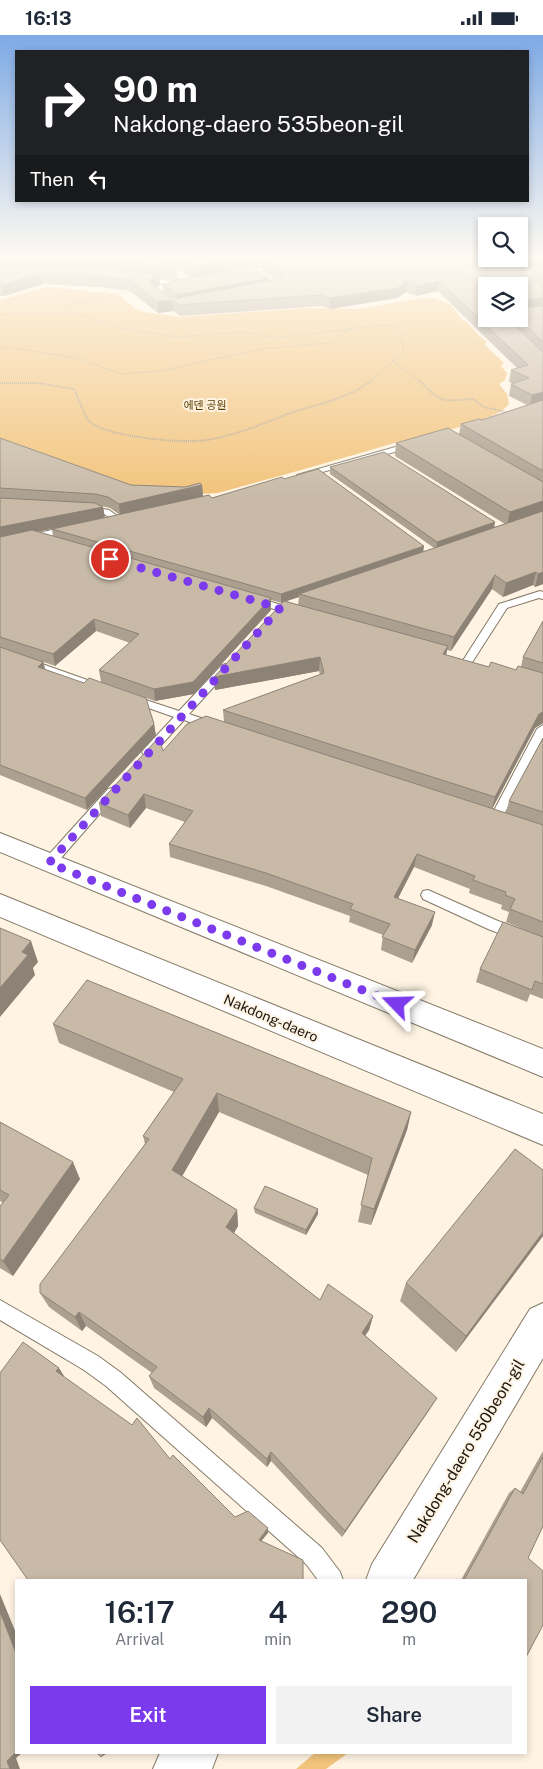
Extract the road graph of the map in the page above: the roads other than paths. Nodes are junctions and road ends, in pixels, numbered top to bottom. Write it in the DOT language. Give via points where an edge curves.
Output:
graph roads {
  1 [pos="418,443"];
  2 [pos="381,453"];
  3 [pos="389,458"];
  4 [pos="292,478"];
  5 [pos="79,508"];
  6 [pos="119,520"];
  7 [pos="81,527"];
  8 [pos="34,537"];
  9 [pos="53,542"];
  10 [pos="0,544"];
  11 [pos="543,596"];
  12 [pos="243,597"];
  13 [pos="299,602"];
  14 [pos="277,611"];
  15 [pos="309,616"];
  16 [pos="0,652"];
  17 [pos="234,658"];
  18 [pos="467,662"];
  19 [pos="181,716"];
  20 [pos="543,729"];
  21 [pos="227,731"];
  22 [pos="142,759"];
  23 [pos="122,781"];
  24 [pos="496,818"];
  25 [pos="0,842"];
  26 [pos="49,863"];
  27 [pos="428,895"];
  28 [pos="0,905"];
  29 [pos="543,944"];
  30 [pos="543,1063"];
  31 [pos="543,1130"];
  32 [pos="0,1309"];
  33 [pos="543,1322"];
  34 [pos="331,1579"];
  35 [pos="389,1579"];
  36 [pos="193,1754"];
  37 [pos="178,1769"];
  1 -- 2 [label="lane"];
  2 -- 3 [label="lane"];
  2 -- 4 [label="lane" via="320,474"];
  5 -- 6 [label="lane" via="106,512"];
  7 -- 8 [label="lane"];
  8 -- 9 [label="lane"];
  8 -- 10 [label="lane"];
  11 -- 18 [label="lane" via="540,594 502,606"];
  12 -- 14 [label="lane"];
  13 -- 14 [label="lane"];
  14 -- 15 [label="lane"];
  16 -- 19 [label="lane"];
  17 -- 19 [label="lane"];
  19 -- 21 [label="lane"];
  19 -- 22 [label="lane"];
  20 -- 24 [label="lane"];
  23 -- 26 [label="lane"];
  25 -- 26 [label="street"];
  26 -- 30 [label="street"];
  27 -- 29 [label="lane"];
  28 -- 31 [label="street, Nakdong-daero"];
  32 -- 34 [label="lane" via="113,1379 314,1556"];
  33 -- 35 [label="street, Nakdong-daero 550beon-gil"];
  36 -- 37 [label="street"];
}
